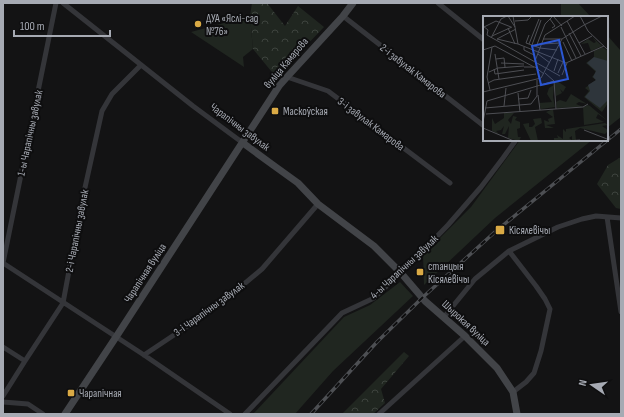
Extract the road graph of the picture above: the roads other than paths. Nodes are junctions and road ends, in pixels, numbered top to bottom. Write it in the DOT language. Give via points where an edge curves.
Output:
graph roads {
  1 [pos="56,3"];
  2 [pos="63,3"];
  3 [pos="353,3"];
  4 [pos="438,3"];
  5 [pos="343,16"];
  6 [pos="483,39"];
  7 [pos="140,65"];
  8 [pos="287,77"];
  9 [pos="483,125"];
  10 [pos="515,141"];
  11 [pos="243,143"];
  12 [pos="450,183"];
  13 [pos="318,204"];
  14 [pos="607,217"];
  15 [pos="621,218"];
  16 [pos="509,251"];
  17 [pos="3,263"];
  18 [pos="401,273"];
  19 [pos="63,303"];
  20 [pos="621,312"];
  21 [pos="444,317"];
  22 [pos="465,336"];
  23 [pos="116,337"];
  24 [pos="3,347"];
  25 [pos="144,355"];
  26 [pos="25,361"];
  27 [pos="512,392"];
  28 [pos="3,396"];
  29 [pos="3,402"];
  30 [pos="43,414"];
  31 [pos="65,414"];
  32 [pos="230,414"];
  33 [pos="245,414"];
  34 [pos="379,414"];
  35 [pos="517,414"];
  1 -- 17 [label="street, 1-ы Чарапічны завулак"];
  2 -- 7 [label="street, Чарапічны завулак"];
  3 -- 5 [label="street, вуліца Камарова"];
  4 -- 6 [label="street"];
  5 -- 8 [label="street, вуліца Камарова"];
  5 -- 9 [label="street, 2-і завулак Камарова"];
  7 -- 11 [label="street, Чарапічны завулак"];
  7 -- 19 [label="street, 2-і Чарапічны завулак" via="112,94 102,111"];
  8 -- 11 [label="street, вуліца Камарова"];
  8 -- 12 [label="street, 3-і завулак Камарова" via="328,91"];
  10 -- 18 [label="street, 4-ы Чарапічны завулак" via="481,187"];
  11 -- 13 [label="street, Чарапічны завулак" via="298,183"];
  11 -- 23 [label="street, Чарапічная вуліца"];
  13 -- 18 [label="street, Чарапічны завулак" via="374,246"];
  13 -- 25 [label="street, 3-і Чарапічны завулак" via="262,269 219,305"];
  14 -- 15 [label="street"];
  14 -- 16 [label="street" via="582,218"];
  14 -- 20 [label="street"];
  16 -- 21 [label="street" via="475,279"];
  16 -- 27 [label="street" via="550,309 534,373"];
  17 -- 19 [label="street"];
  18 -- 21 [label="street, Шырокая вуліца" via="422,298"];
  18 -- 33 [label="street, 4-ы Чарапічны завулак" via="374,298 342,313"];
  19 -- 23 [label="street"];
  19 -- 26 [label="street, 2-і Чарапічны завулак"];
  21 -- 22 [label="street, Шырокая вуліца"];
  22 -- 27 [label="street, Шырокая вуліца" via="497,368"];
  22 -- 34 [label="street"];
  23 -- 25 [label="street"];
  23 -- 31 [label="street, Чарапічная вуліца"];
  24 -- 26 [label="street"];
  25 -- 32 [label="street"];
  26 -- 28 [label="street, 2-і Чарапічны завулак"];
  27 -- 35 [label="street, Шырокая вуліца"];
  29 -- 30 [label="street" via="28,404"];
}
